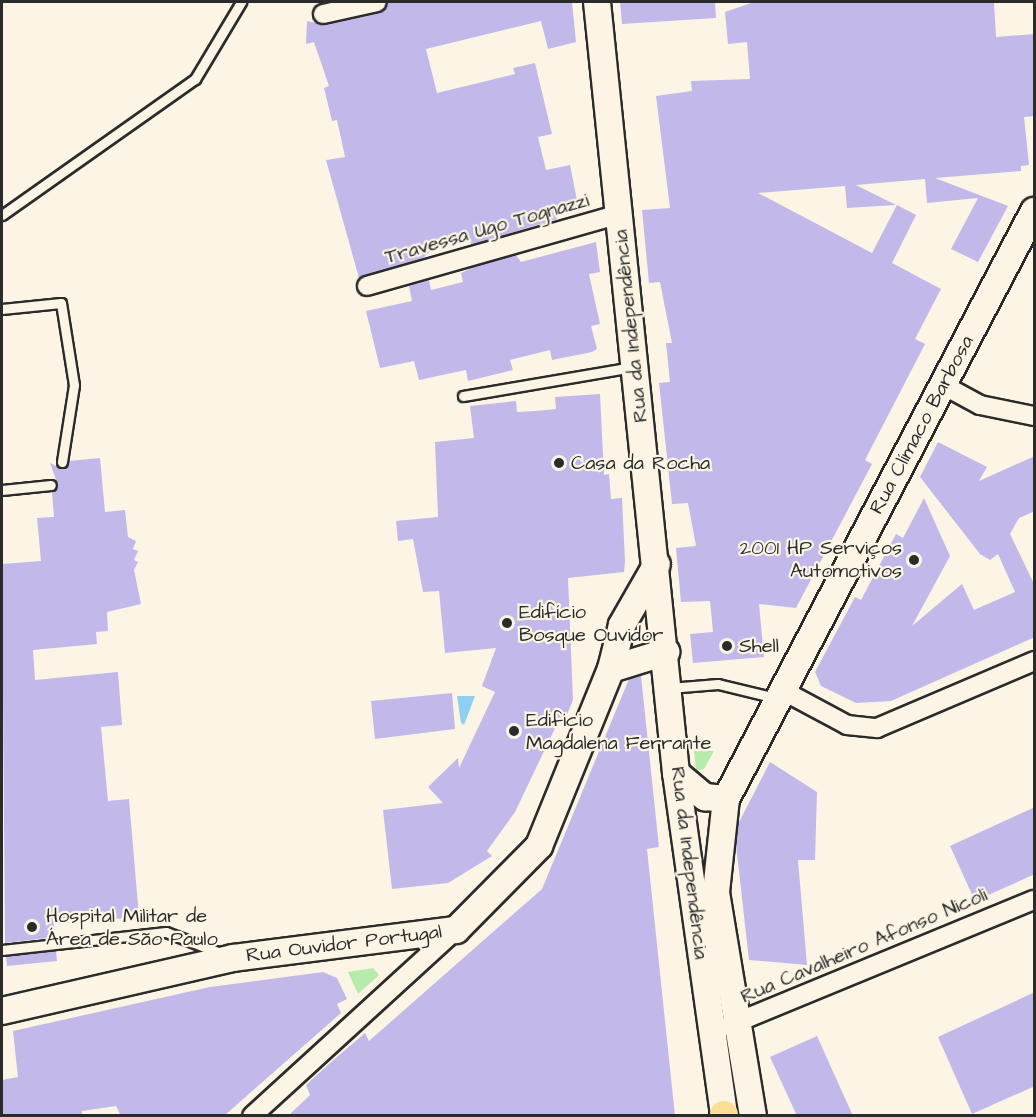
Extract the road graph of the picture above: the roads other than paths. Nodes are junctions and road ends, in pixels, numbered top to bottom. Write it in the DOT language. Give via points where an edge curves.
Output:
graph roads {
  1 [pos="241,2"];
  2 [pos="377,2"];
  3 [pos="597,2"];
  4 [pos="323,14"];
  5 [pos="1035,211"];
  6 [pos="619,214"];
  7 [pos="2,215"];
  8 [pos="367,286"];
  9 [pos="2,309"];
  10 [pos="636,366"];
  11 [pos="943,385"];
  12 [pos="464,396"];
  13 [pos="1035,416"];
  14 [pos="62,462"];
  15 [pos="51,485"];
  16 [pos="2,490"];
  17 [pos="657,564"];
  18 [pos="666,652"];
  19 [pos="1035,661"];
  20 [pos="611,669"];
  21 [pos="669,688"];
  22 [pos="778,693"];
  23 [pos="676,773"];
  24 [pos="726,799"];
  25 [pos="1035,900"];
  26 [pos="456,930"];
  27 [pos="2,950"];
  28 [pos="233,958"];
  29 [pos="2,1011"];
  30 [pos="723,1028"];
  31 [pos="724,1115"];
  32 [pos="252,1116"];
  33 [pos="753,1116"];
  1 -- 7 [label="lane" via="195,79"];
  2 -- 4 [label="street"];
  3 -- 6 [label="main road, Rua da Independência"];
  5 -- 11 [label="main road, Rua Clímaco Barbosa"];
  6 -- 8 [label="street, Travessa Ugo Tognazzi"];
  6 -- 10 [label="main road, Rua da Independência"];
  9 -- 14 [label="lane" via="62,303 74,385"];
  10 -- 12 [label="lane"];
  10 -- 17 [label="main road, Rua da Independência"];
  11 -- 13 [label="street" via="980,405"];
  11 -- 22 [label="main road, Rua Clímaco Barbosa"];
  15 -- 16 [label="lane"];
  17 -- 18 [label="main road, Rua da Independência"];
  17 -- 20 [label="main road, Rua Ouvidor Portugal" via="622,625"];
  18 -- 20 [label="main road"];
  18 -- 21 [label="main road, Rua da Independência"];
  19 -- 22 [label="street" via="877,728 847,725"];
  20 -- 26 [label="main road, Rua Ouvidor Portugal" via="538,846"];
  21 -- 22 [label="lane" via="718,684"];
  21 -- 23 [label="main road, Rua da Independência"];
  22 -- 24 [label="main road, Rua Clímaco Barbosa"];
  23 -- 24 [label="main road" via="697,793"];
  23 -- 30 [label="main road, Rua da Independência"];
  24 -- 30 [label="main road, Rua da Independência" via="716,892"];
  25 -- 30 [label="street, Rua Cavalheiro Afonso Nicoli"];
  26 -- 28 [label="main road, Rua Ouvidor Portugal"];
  26 -- 32 [label="street"];
  27 -- 28 [label="lane" via="166,932"];
  28 -- 29 [label="main road, Rua Ouvidor Portugal"];
  30 -- 31 [label="main road, Rua da Independência"];
  30 -- 33 [label="main road, Rua da Independência"];
}
